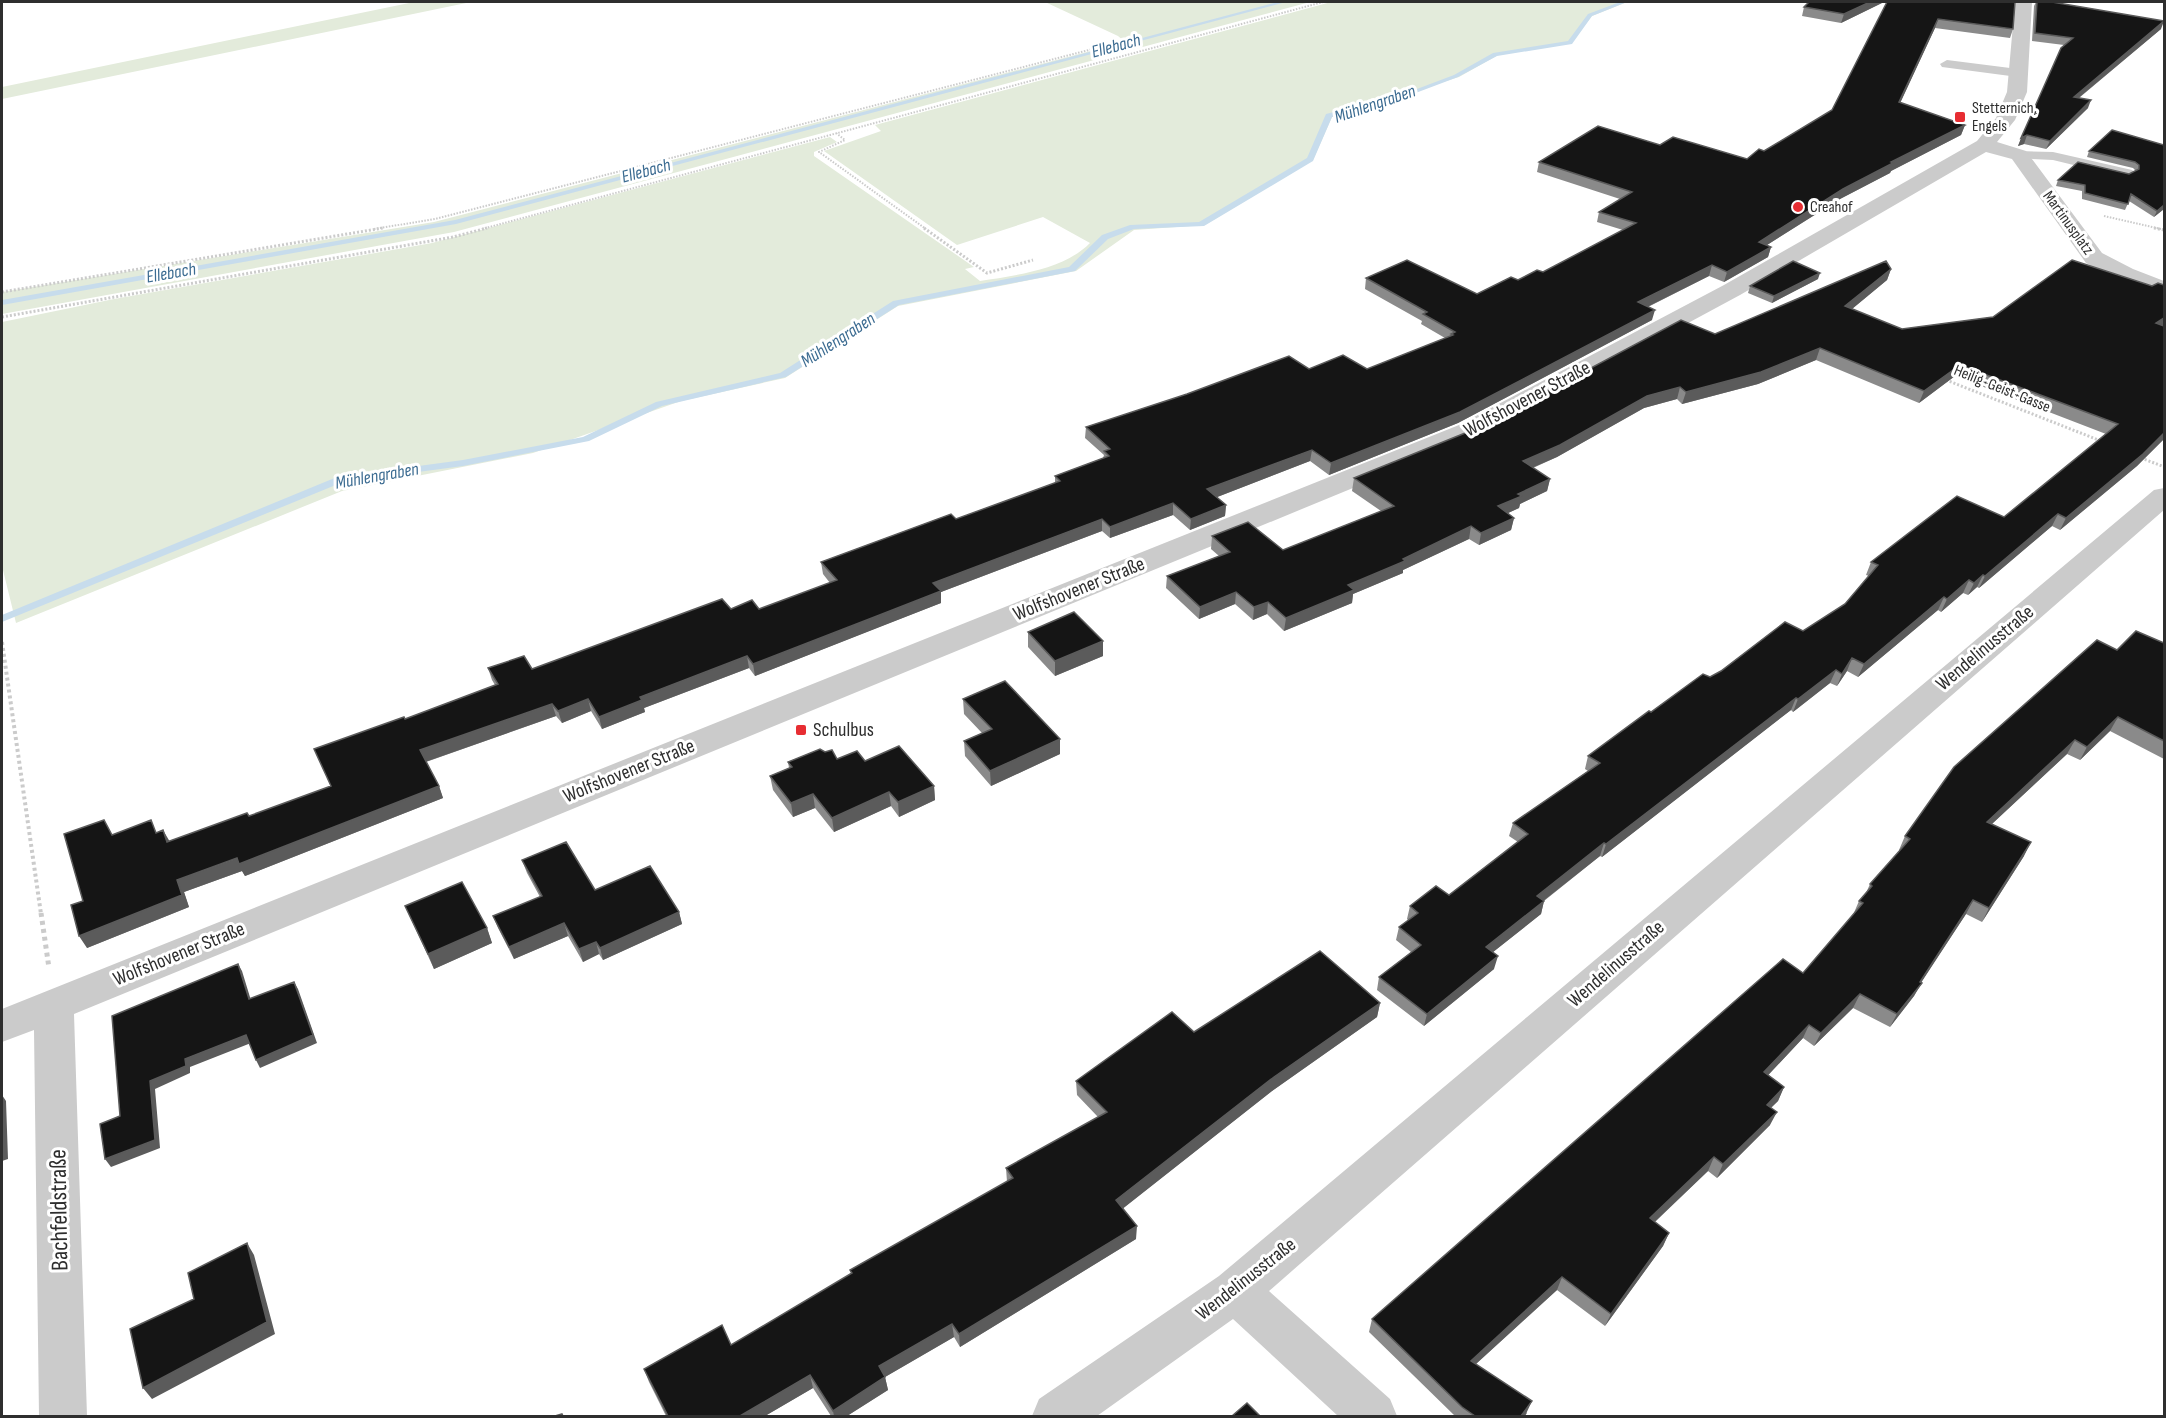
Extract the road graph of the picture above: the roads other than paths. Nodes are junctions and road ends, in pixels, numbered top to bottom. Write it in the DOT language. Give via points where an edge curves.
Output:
graph roads {
  1 [pos="2023,2"];
  2 [pos="1947,64"];
  3 [pos="2018,73"];
  4 [pos="1984,145"];
  5 [pos="2019,155"];
  6 [pos="2127,173"];
  7 [pos="2164,289"];
  8 [pos="2157,512"];
  9 [pos="54,1004"];
  10 [pos="2,1026"];
  11 [pos="1235,1291"];
  12 [pos="63,1416"];
  13 [pos="1056,1416"];
  14 [pos="1373,1416"];
  1 -- 3 [label="street, Wolfshovener Straße"];
  2 -- 3 [label="lane"];
  3 -- 4 [label="street, Wolfshovener Straße" via="2017,92 2005,120"];
  4 -- 5 [label="street"];
  4 -- 9 [label="street, Wolfshovener Straße" via="1732,290 1468,431"];
  5 -- 6 [label="lane" via="2053,156"];
  5 -- 7 [label="street, Martinusplatz" via="2094,258"];
  8 -- 11 [label="street, Wendelinusstraße" via="2020,618"];
  9 -- 10 [label="street, Wolfshovener Straße"];
  9 -- 12 [label="street, Bachfeldstraße"];
  11 -- 13 [label="street, Wendelinusstraße"];
  11 -- 14 [label="street"];
}
